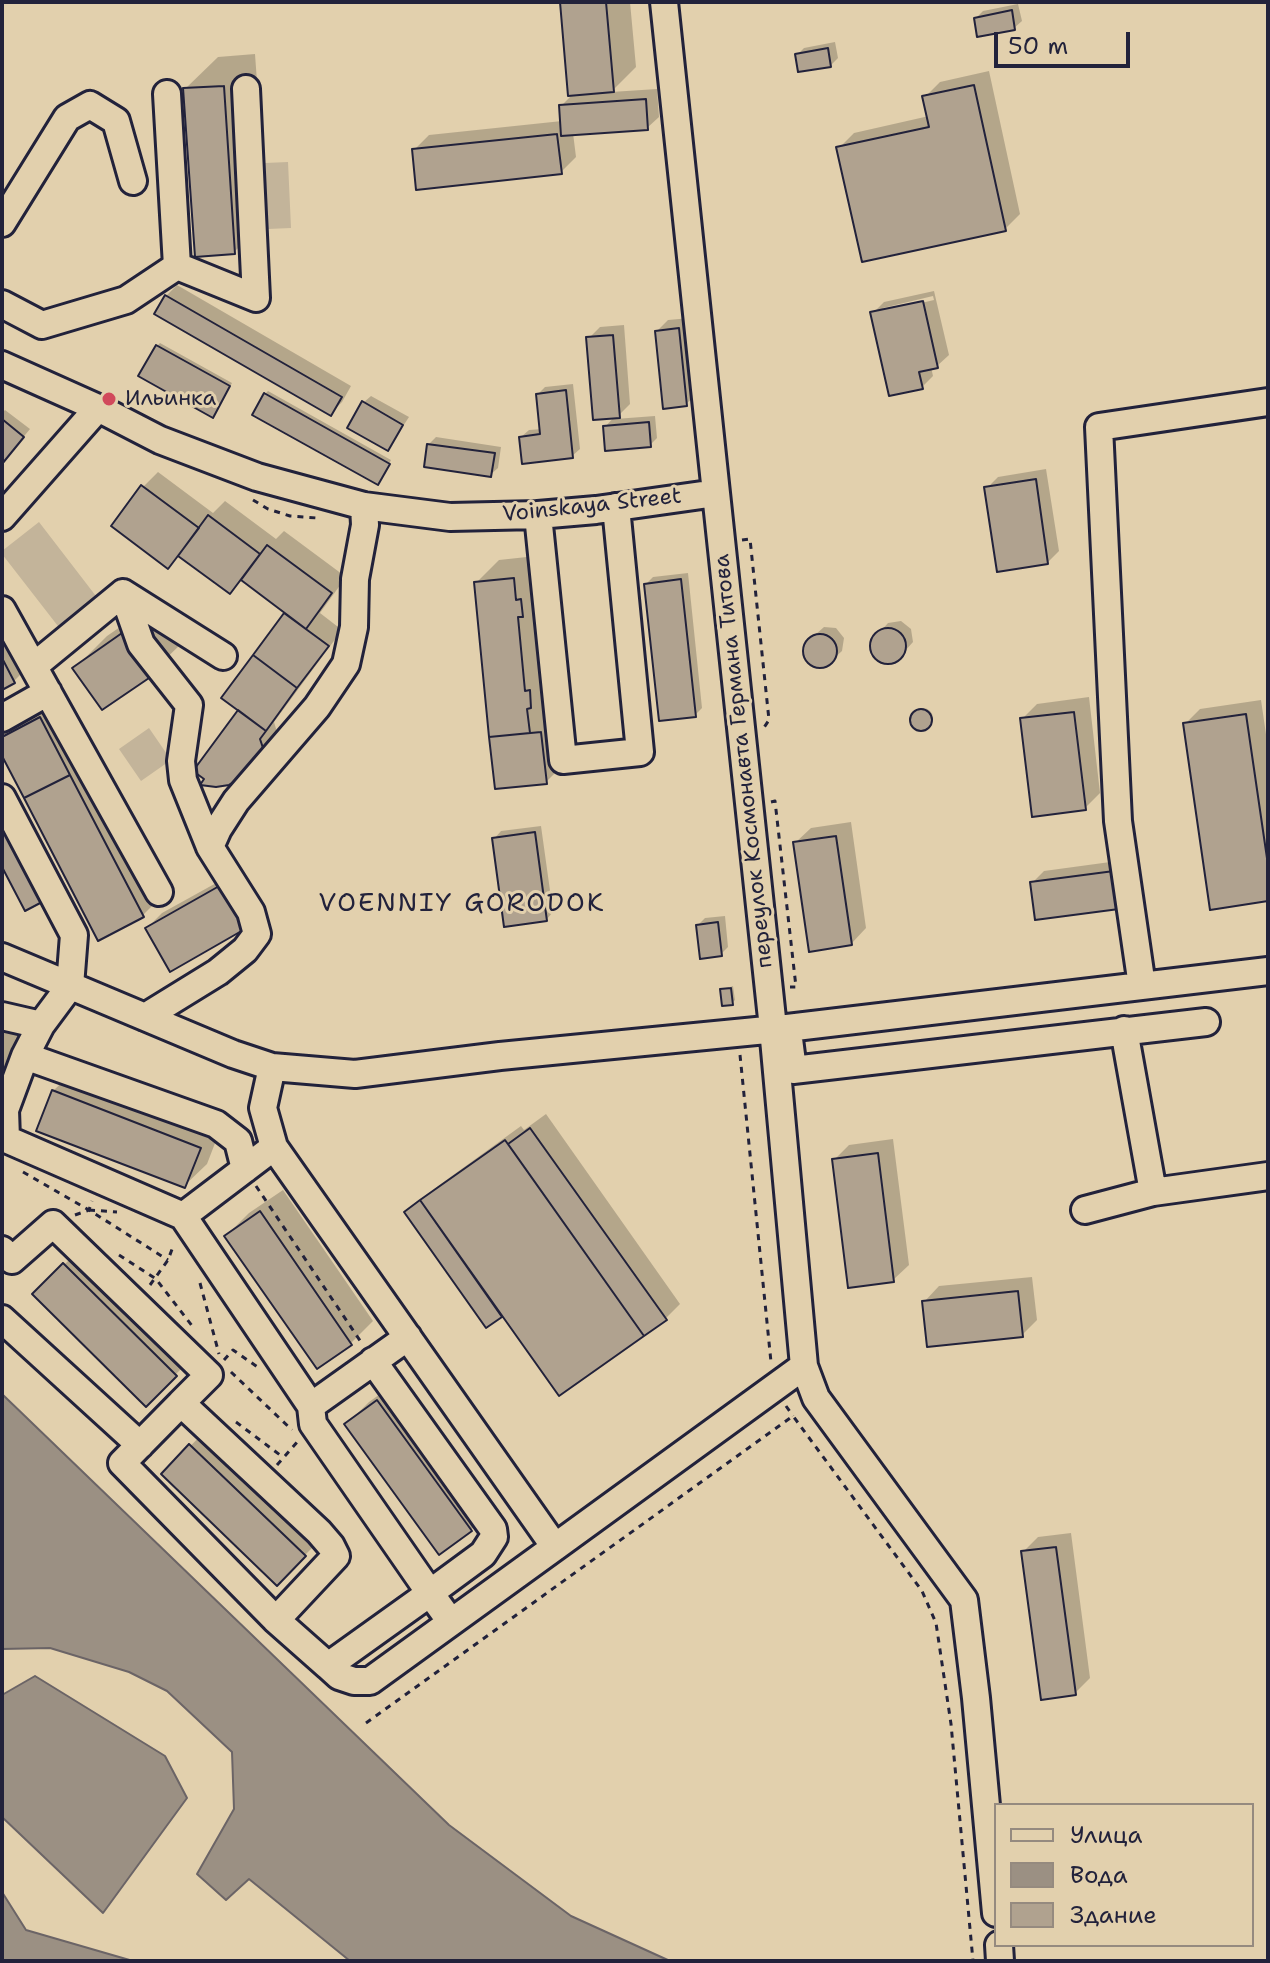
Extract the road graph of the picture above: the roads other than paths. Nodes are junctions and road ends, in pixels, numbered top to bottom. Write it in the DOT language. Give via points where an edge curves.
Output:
graph roads {
  1 [pos="664,2"];
  2 [pos="246,89"];
  3 [pos="167,94"];
  4 [pos="133,181"];
  5 [pos="2,223"];
  6 [pos="177,266"];
  7 [pos="2,304"];
  8 [pos="2,365"];
  9 [pos="1268,402"];
  10 [pos="98,408"];
  11 [pos="716,493"];
  12 [pos="364,506"];
  13 [pos="616,507"];
  14 [pos="538,515"];
  15 [pos="2,517"];
  16 [pos="123,593"];
  17 [pos="2,610"];
  18 [pos="223,656"];
  19 [pos="34,666"];
  20 [pos="48,692"];
  21 [pos="2,718"];
  22 [pos="2,798"];
  23 [pos="210,847"];
  24 [pos="159,892"];
  25 [pos="2,957"];
  26 [pos="1268,971"];
  27 [pos="70,986"];
  28 [pos="1142,986"];
  29 [pos="2,1016"];
  30 [pos="145,1017"];
  31 [pos="1206,1022"];
  32 [pos="41,1025"];
  33 [pos="780,1028"];
  34 [pos="1124,1030"];
  35 [pos="25,1056"];
  36 [pos="272,1067"];
  37 [pos="3,1109"];
  38 [pos="274,1147"];
  39 [pos="245,1169"];
  40 [pos="1268,1176"];
  41 [pos="1153,1192"];
  42 [pos="1085,1210"];
  43 [pos="183,1216"];
  44 [pos="5,1260"];
  45 [pos="2,1319"];
  46 [pos="408,1337"];
  47 [pos="373,1361"];
  48 [pos="804,1366"];
  49 [pos="181,1403"];
  50 [pos="312,1415"];
  51 [pos="140,1445"];
  52 [pos="555,1547"];
  53 [pos="430,1593"];
  54 [pos="276,1620"];
  55 [pos="451,1622"];
  56 [pos="328,1666"];
  57 [pos="994,1892"];
  1 -- 11 [label="street"];
  2 -- 6 [label="street" via="256,298"];
  3 -- 6 [label="street"];
  4 -- 5 [label="street" via="116,121 90,105 67,118"];
  6 -- 7 [label="street" via="126,300 42,325"];
  8 -- 10 [label="street, Voinskaya Street"];
  9 -- 28 [label="street" via="1099,427 1118,821"];
  10 -- 12 [label="street, Voinskaya Street" via="160,440 257,477"];
  10 -- 15 [label="street"];
  11 -- 13 [label="street, Voinskaya Street"];
  11 -- 33 [label="street, переулок Космонавта Германа Титова"];
  12 -- 14 [label="street, Voinskaya Street" via="450,517"];
  12 -- 23 [label="street" via="346,664 317,707 236,801"];
  13 -- 14 [label="street, Voinskaya Street"];
  13 -- 14 [label="street" via="640,752 563,760"];
  16 -- 18 [label="street"];
  16 -- 19 [label="street"];
  16 -- 23 [label="street" via="141,644 189,705 183,780"];
  17 -- 19 [label="street"];
  19 -- 20 [label="street"];
  20 -- 21 [label="street"];
  20 -- 24 [label="street"];
  22 -- 27 [label="street" via="74,935"];
  23 -- 30 [label="street" via="251,912 257,934 218,972"];
  25 -- 27 [label="street"];
  26 -- 28 [label="street"];
  27 -- 30 [label="street"];
  27 -- 32 [label="street"];
  28 -- 33 [label="street"];
  29 -- 32 [label="street"];
  30 -- 36 [label="street"];
  31 -- 34 [label="street"];
  32 -- 35 [label="street"];
  33 -- 34 [label="street" via="793,1070"];
  33 -- 36 [label="street" via="355,1074"];
  33 -- 48 [label="street"];
  34 -- 41 [label="street"];
  35 -- 37 [label="street"];
  35 -- 39 [label="street" via="216,1124 238,1141"];
  36 -- 38 [label="street" via="263,1108"];
  37 -- 43 [label="street" via="6,1139"];
  38 -- 39 [label="street"];
  38 -- 46 [label="street"];
  39 -- 43 [label="street"];
  40 -- 41 [label="street"];
  41 -- 42 [label="street"];
  43 -- 50 [label="street"];
  44 -- 49 [label="street" via="53,1224 209,1375"];
  45 -- 51 [label="street"];
  46 -- 47 [label="street"];
  46 -- 52 [label="street"];
  47 -- 50 [label="street"];
  47 -- 53 [label="street" via="493,1529 483,1554"];
  48 -- 52 [label="street"];
  48 -- 57 [label="street" via="816,1398 964,1600"];
  49 -- 51 [label="street"];
  49 -- 54 [label="street" via="319,1532 336,1556"];
  50 -- 53 [label="street"];
  51 -- 54 [label="street" via="122,1463"];
  52 -- 55 [label="street"];
  53 -- 55 [label="street"];
  53 -- 56 [label="street"];
  54 -- 56 [label="street"];
  55 -- 56 [label="street" via="370,1681 339,1676"];
}
